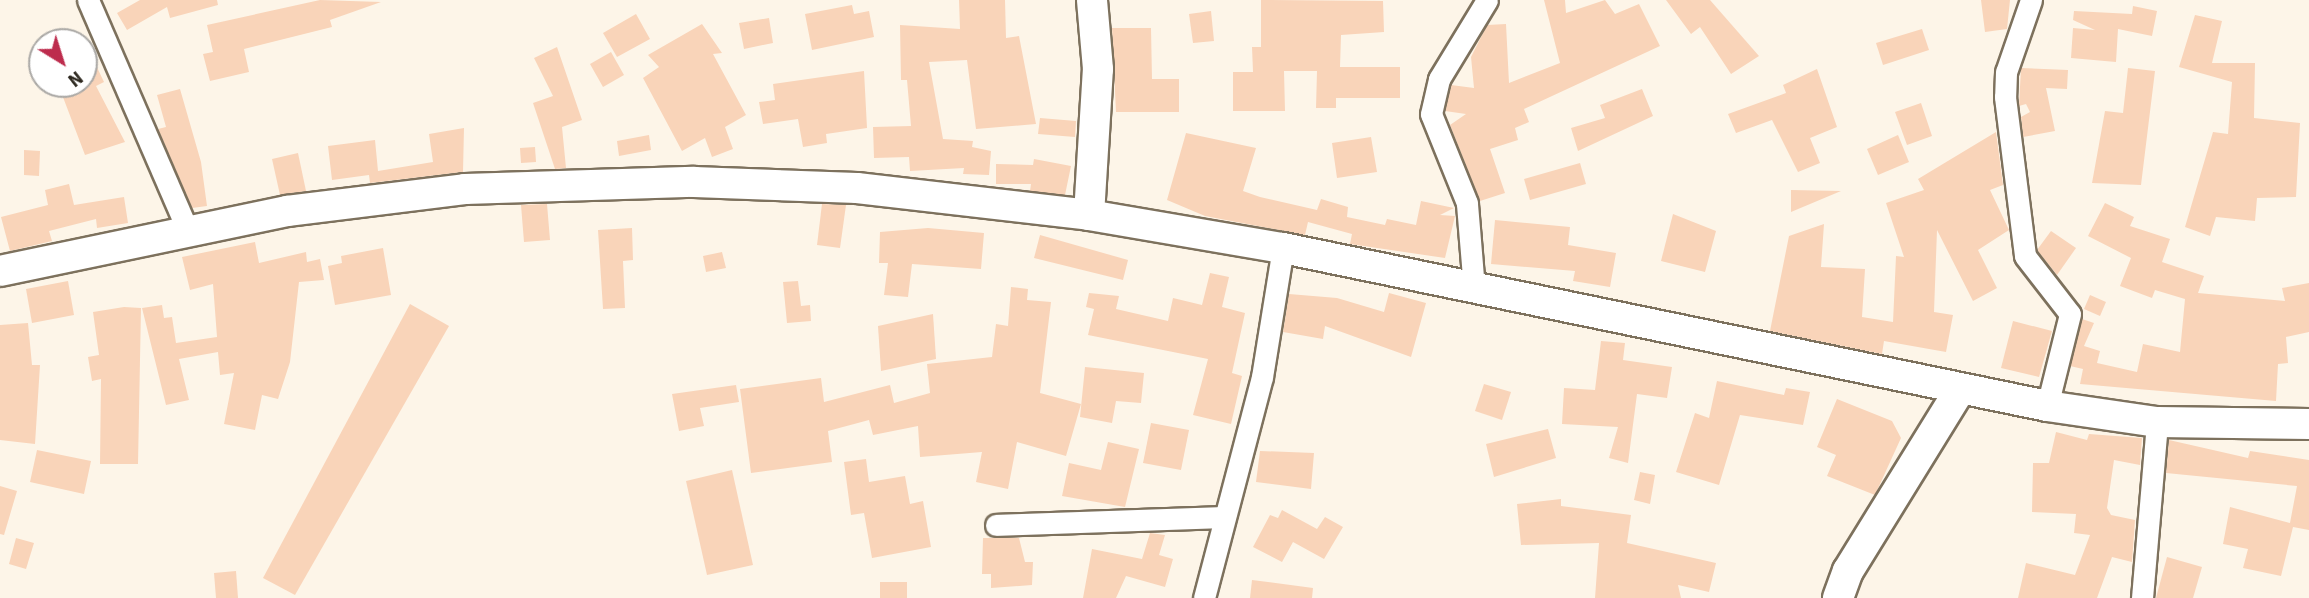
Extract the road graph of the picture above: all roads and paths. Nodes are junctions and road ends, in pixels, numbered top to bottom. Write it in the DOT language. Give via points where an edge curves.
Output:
graph roads {
  1 [pos="1092,0"];
  2 [pos="1487,0"];
  3 [pos="2031,0"];
  4 [pos="96,3"];
  5 [pos="1089,215"];
  6 [pos="187,229"];
  7 [pos="1283,248"];
  8 [pos="0,271"];
  9 [pos="1475,289"];
  10 [pos="1959,391"];
  11 [pos="2047,406"];
  12 [pos="2157,422"];
  13 [pos="2309,424"];
  14 [pos="1221,517"];
  15 [pos="996,525"];
  16 [pos="1204,598"];
  17 [pos="1838,598"];
  18 [pos="2143,598"];
  1 -- 5 [label="main road" via="1098,69"];
  2 -- 9 [label="street" via="1439,79 1431,114 1467,203"];
  3 -- 11 [label="street" via="2006,72 2005,97 2025,256 2070,314"];
  4 -- 6 [label="street"];
  5 -- 6 [label="main road" via="857,188 694,181 465,189"];
  5 -- 7 [label="main road"];
  6 -- 8 [label="main road"];
  7 -- 9 [label="main road"];
  7 -- 14 [label="street" via="1262,377"];
  9 -- 10 [label="main road"];
  10 -- 11 [label="main road"];
  10 -- 17 [label="main road" via="1848,570"];
  11 -- 12 [label="main road"];
  12 -- 13 [label="main road"];
  12 -- 18 [label="street"];
  14 -- 15 [label="street"];
  14 -- 16 [label="street"];
}
